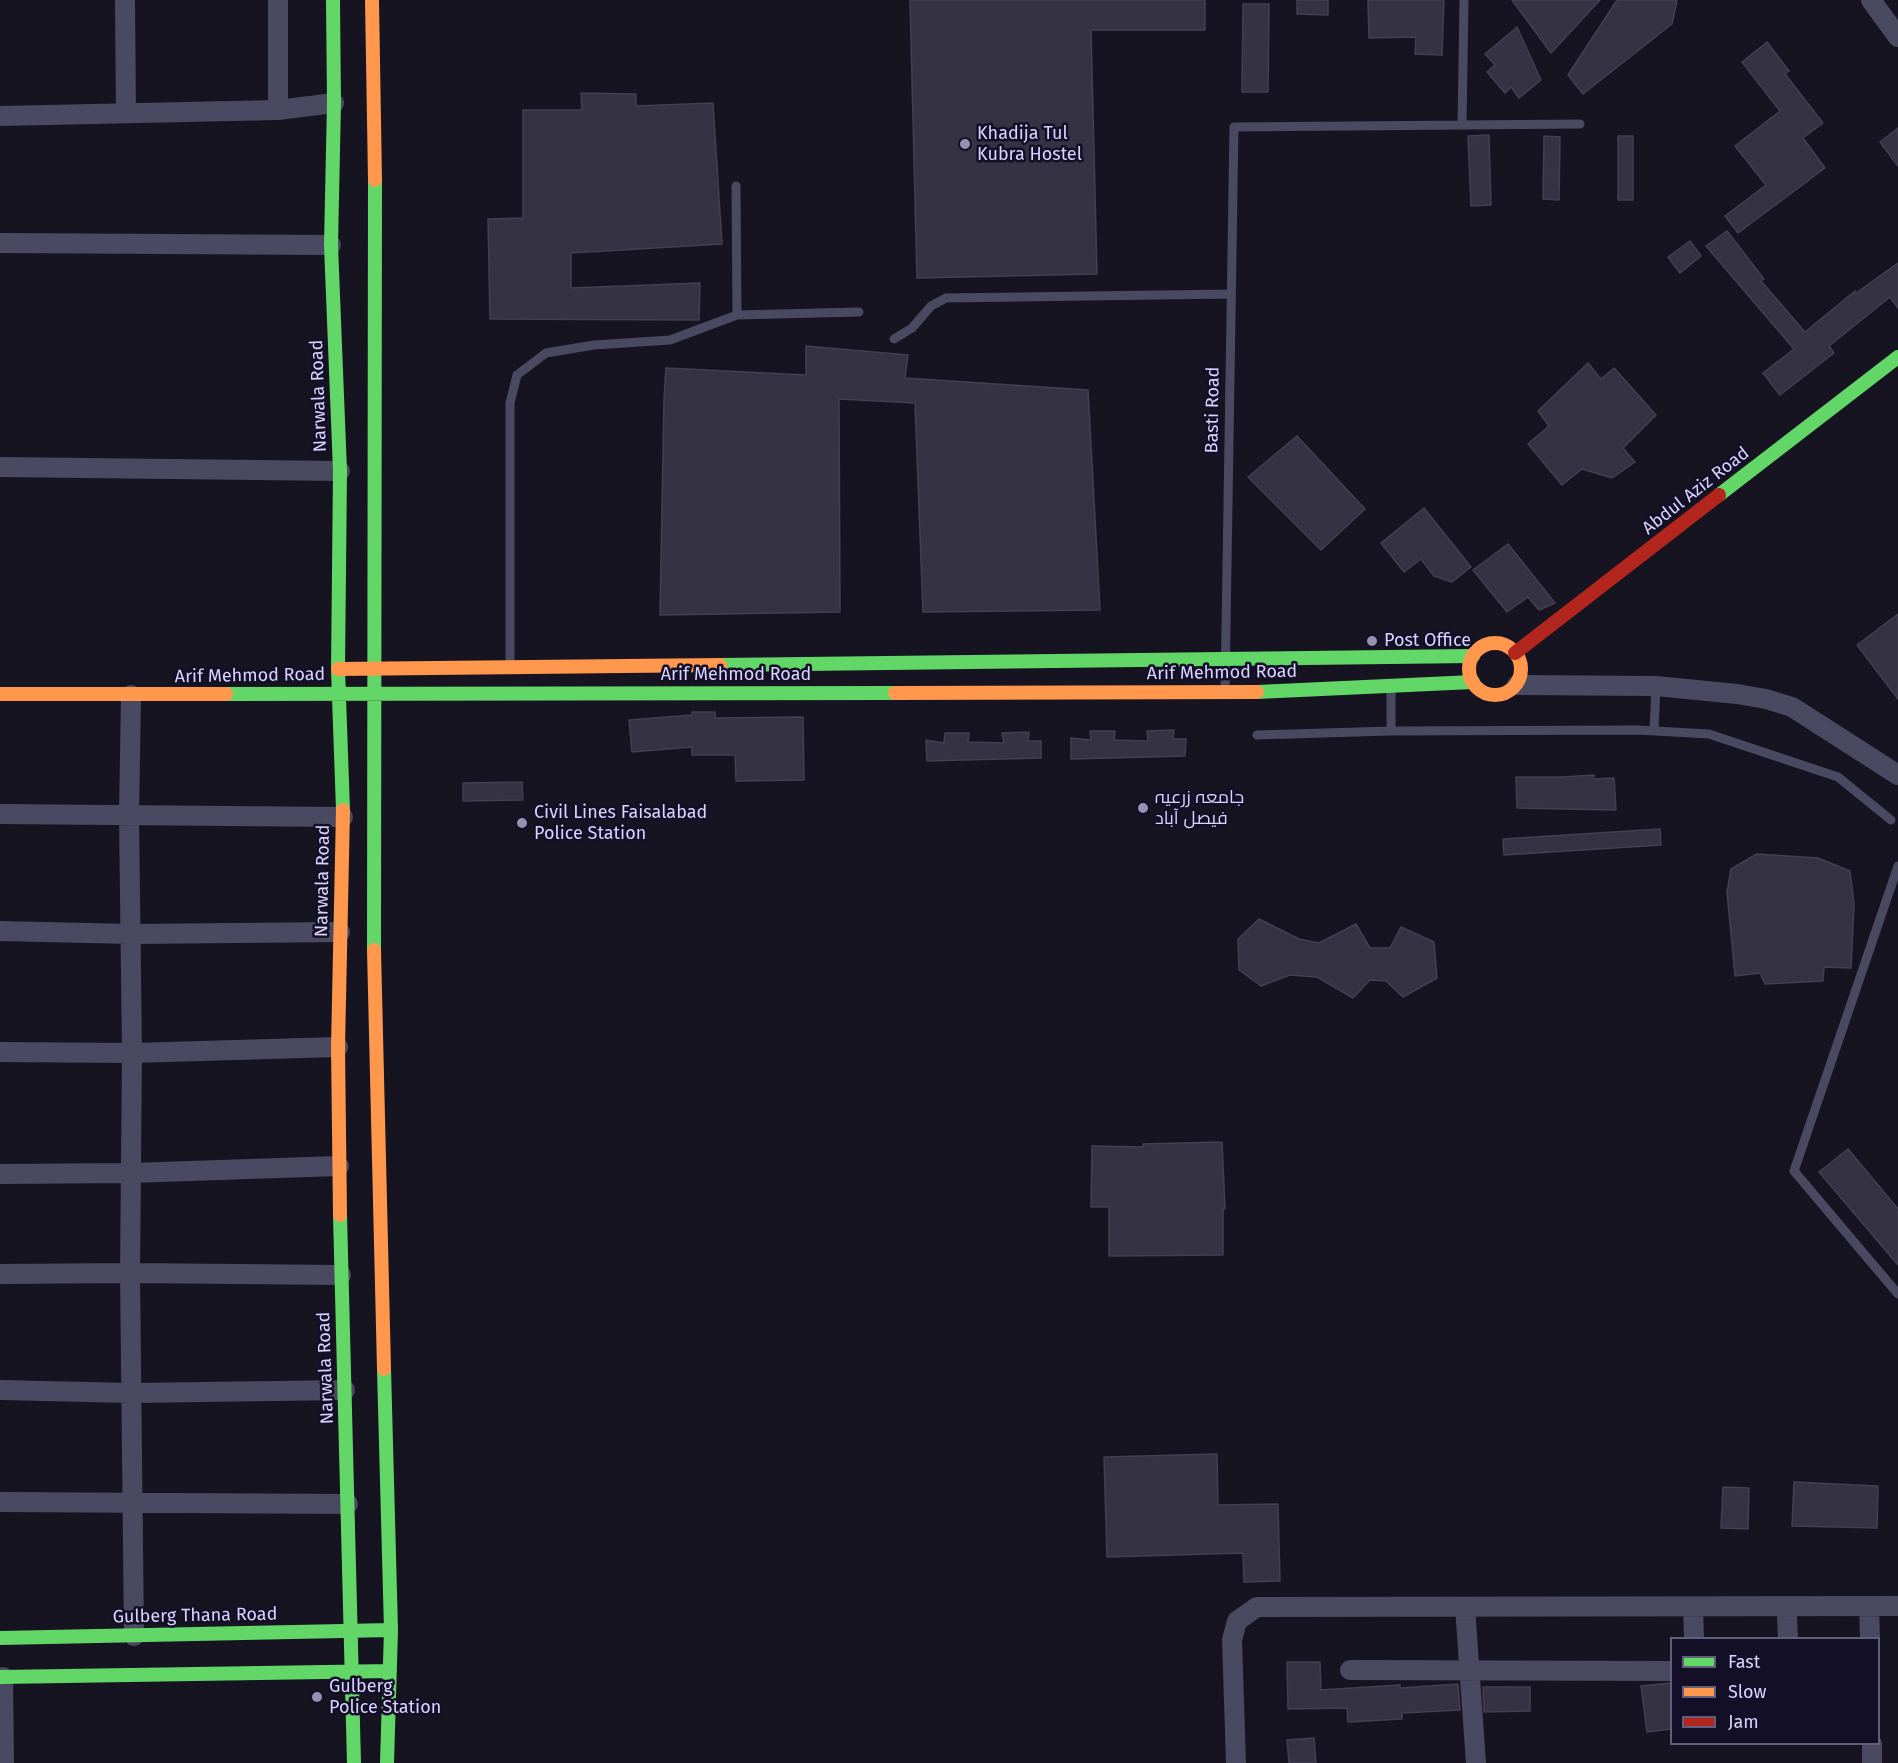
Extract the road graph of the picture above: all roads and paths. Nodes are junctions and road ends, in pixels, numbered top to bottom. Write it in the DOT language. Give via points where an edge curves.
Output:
graph roads {
  1 [pos="125,0"];
  2 [pos="279,0"];
  3 [pos="333,0"];
  4 [pos="372,0"];
  5 [pos="1464,0"];
  6 [pos="1871,0"];
  7 [pos="1898,37"];
  8 [pos="334,103"];
  9 [pos="278,110"];
  10 [pos="126,113"];
  11 [pos="0,116"];
  12 [pos="1580,124"];
  13 [pos="1462,125"];
  14 [pos="736,186"];
  15 [pos="0,243"];
  16 [pos="331,245"];
  17 [pos="1231,294"];
  18 [pos="859,312"];
  19 [pos="737,315"];
  20 [pos="894,339"];
  21 [pos="1898,357"];
  22 [pos="0,467"];
  23 [pos="340,471"];
  24 [pos="1515,653"];
  25 [pos="1473,656"];
  26 [pos="1225,660"];
  27 [pos="622,666"];
  28 [pos="510,667"];
  29 [pos="374,668"];
  30 [pos="338,669"];
  31 [pos="1152,677"];
  32 [pos="927,678"];
  33 [pos="1473,682"];
  34 [pos="1391,685"];
  35 [pos="1517,685"];
  36 [pos="1656,686"];
  37 [pos="339,693"];
  38 [pos="374,693"];
  39 [pos="622,693"];
  40 [pos="1225,693"];
  41 [pos="0,694"];
  42 [pos="131,695"];
  43 [pos="1391,731"];
  44 [pos="1654,731"];
  45 [pos="1257,735"];
  46 [pos="1898,775"];
  47 [pos="0,814"];
  48 [pos="129,816"];
  49 [pos="343,817"];
  50 [pos="1891,820"];
  51 [pos="1898,866"];
  52 [pos="0,931"];
  53 [pos="340,932"];
  54 [pos="131,934"];
  55 [pos="338,1047"];
  56 [pos="0,1052"];
  57 [pos="132,1053"];
  58 [pos="339,1166"];
  59 [pos="130,1173"];
  60 [pos="0,1174"];
  61 [pos="130,1273"];
  62 [pos="0,1274"];
  63 [pos="341,1275"];
  64 [pos="1898,1294"];
  65 [pos="0,1390"];
  66 [pos="345,1390"];
  67 [pos="132,1393"];
  68 [pos="0,1502"];
  69 [pos="131,1503"];
  70 [pos="348,1504"];
  71 [pos="1869,1606"];
  72 [pos="1898,1606"];
  73 [pos="1465,1607"];
  74 [pos="1693,1607"];
  75 [pos="1787,1617"];
  76 [pos="350,1630"];
  77 [pos="391,1630"];
  78 [pos="134,1636"];
  79 [pos="1694,1637"];
  80 [pos="1788,1637"];
  81 [pos="1870,1637"];
  82 [pos="0,1638"];
  83 [pos="1350,1670"];
  84 [pos="1470,1670"];
  85 [pos="390,1671"];
  86 [pos="1670,1671"];
  87 [pos="351,1673"];
  88 [pos="1,1677"];
  89 [pos="1872,1745"];
  90 [pos="4,1763"];
  91 [pos="354,1763"];
  92 [pos="387,1763"];
  93 [pos="1236,1763"];
  94 [pos="1476,1763"];
  95 [pos="1872,1763"];
  1 -- 10 [label="street"];
  2 -- 9 [label="street"];
  3 -- 8 [label="main road, Narwala Road"];
  4 -- 29 [label="main road"];
  5 -- 13 [label="lane"];
  6 -- 7 [label="street"];
  8 -- 9 [label="street"];
  8 -- 16 [label="main road, Narwala Road"];
  9 -- 10 [label="street"];
  10 -- 11 [label="street"];
  12 -- 13 [label="lane"];
  13 -- 17 [label="lane, Basti Road" via="1234,127"];
  14 -- 19 [label="lane"];
  15 -- 16 [label="street"];
  16 -- 23 [label="main road, Narwala Road"];
  17 -- 20 [label="lane" via="946,298"];
  17 -- 26 [label="lane, Basti Road"];
  18 -- 19 [label="lane"];
  19 -- 28 [label="lane" via="670,340 546,353 517,375 510,402"];
  21 -- 24 [label="main road, Abdul Aziz Road"];
  22 -- 23 [label="street"];
  23 -- 30 [label="main road, Narwala Road"];
  24 -- 25 [label="main road" via="1509,647 1493,644 1485,645"];
  24 -- 35 [label="main road" via="1521,668"];
  25 -- 26 [label="main road"];
  25 -- 33 [label="main road"];
  26 -- 31 [label="main road"];
  26 -- 40 [label="lane, Basti Road"];
  27 -- 28 [label="main road"];
  27 -- 32 [label="main road"];
  27 -- 39 [label="main road"];
  28 -- 29 [label="main road"];
  29 -- 30 [label="main road"];
  29 -- 38 [label="main road"];
  30 -- 37 [label="main road, Narwala Road"];
  31 -- 32 [label="main road"];
  31 -- 32 [label="main road, Arif Mehmod Road"];
  31 -- 40 [label="main road, Arif Mehmod Road"];
  32 -- 39 [label="main road, Arif Mehmod Road"];
  33 -- 34 [label="main road, Arif Mehmod Road"];
  33 -- 35 [label="main road" via="1485,693 1494,695 1511,691"];
  34 -- 40 [label="main road, Arif Mehmod Road"];
  34 -- 43 [label="lane"];
  35 -- 36 [label="street"];
  36 -- 44 [label="lane"];
  36 -- 46 [label="street" via="1737,694 1792,708"];
  37 -- 38 [label="main road, Arif Mehmod Road"];
  37 -- 42 [label="main road, Arif Mehmod Road"];
  37 -- 49 [label="main road, Narwala Road"];
  38 -- 39 [label="main road, Arif Mehmod Road"];
  38 -- 77 [label="main road" via="373,911"];
  41 -- 42 [label="main road, Arif Mehmod Road"];
  42 -- 48 [label="street"];
  43 -- 44 [label="lane"];
  43 -- 45 [label="lane"];
  44 -- 50 [label="lane" via="1709,734 1838,777"];
  47 -- 48 [label="street"];
  48 -- 49 [label="street"];
  48 -- 54 [label="street"];
  49 -- 53 [label="main road, Narwala Road"];
  51 -- 64 [label="lane" via="1794,1171"];
  52 -- 54 [label="street"];
  53 -- 54 [label="street"];
  53 -- 55 [label="main road, Narwala Road"];
  54 -- 57 [label="street"];
  55 -- 57 [label="street"];
  55 -- 58 [label="main road, Narwala Road"];
  56 -- 57 [label="street"];
  57 -- 59 [label="street"];
  58 -- 59 [label="street"];
  58 -- 63 [label="main road, Narwala Road"];
  59 -- 60 [label="street"];
  59 -- 61 [label="street"];
  61 -- 62 [label="street"];
  61 -- 63 [label="street"];
  61 -- 67 [label="street"];
  63 -- 66 [label="main road, Narwala Road"];
  65 -- 67 [label="street"];
  66 -- 67 [label="street"];
  66 -- 70 [label="main road, Narwala Road"];
  67 -- 69 [label="street"];
  68 -- 69 [label="street"];
  69 -- 70 [label="street"];
  69 -- 78 [label="street"];
  70 -- 76 [label="main road, Narwala Road"];
  71 -- 72 [label="street"];
  71 -- 74 [label="street"];
  71 -- 81 [label="street"];
  73 -- 74 [label="street"];
  73 -- 84 [label="street"];
  73 -- 93 [label="street" via="1257,1607 1237,1621 1232,1640"];
  74 -- 79 [label="street"];
  75 -- 80 [label="street"];
  76 -- 77 [label="main road, Gulberg Thana Road"];
  76 -- 78 [label="main road, Gulberg Thana Road"];
  76 -- 87 [label="main road, Narwala Road"];
  77 -- 85 [label="main road"];
  78 -- 82 [label="main road, Gulberg Thana Road"];
  83 -- 84 [label="street"];
  84 -- 86 [label="street"];
  84 -- 94 [label="street"];
  85 -- 87 [label="main road"];
  85 -- 92 [label="main road"];
  87 -- 88 [label="main road"];
  87 -- 91 [label="main road, Narwala Road"];
  88 -- 90 [label="street"];
  89 -- 95 [label="street"];
}
